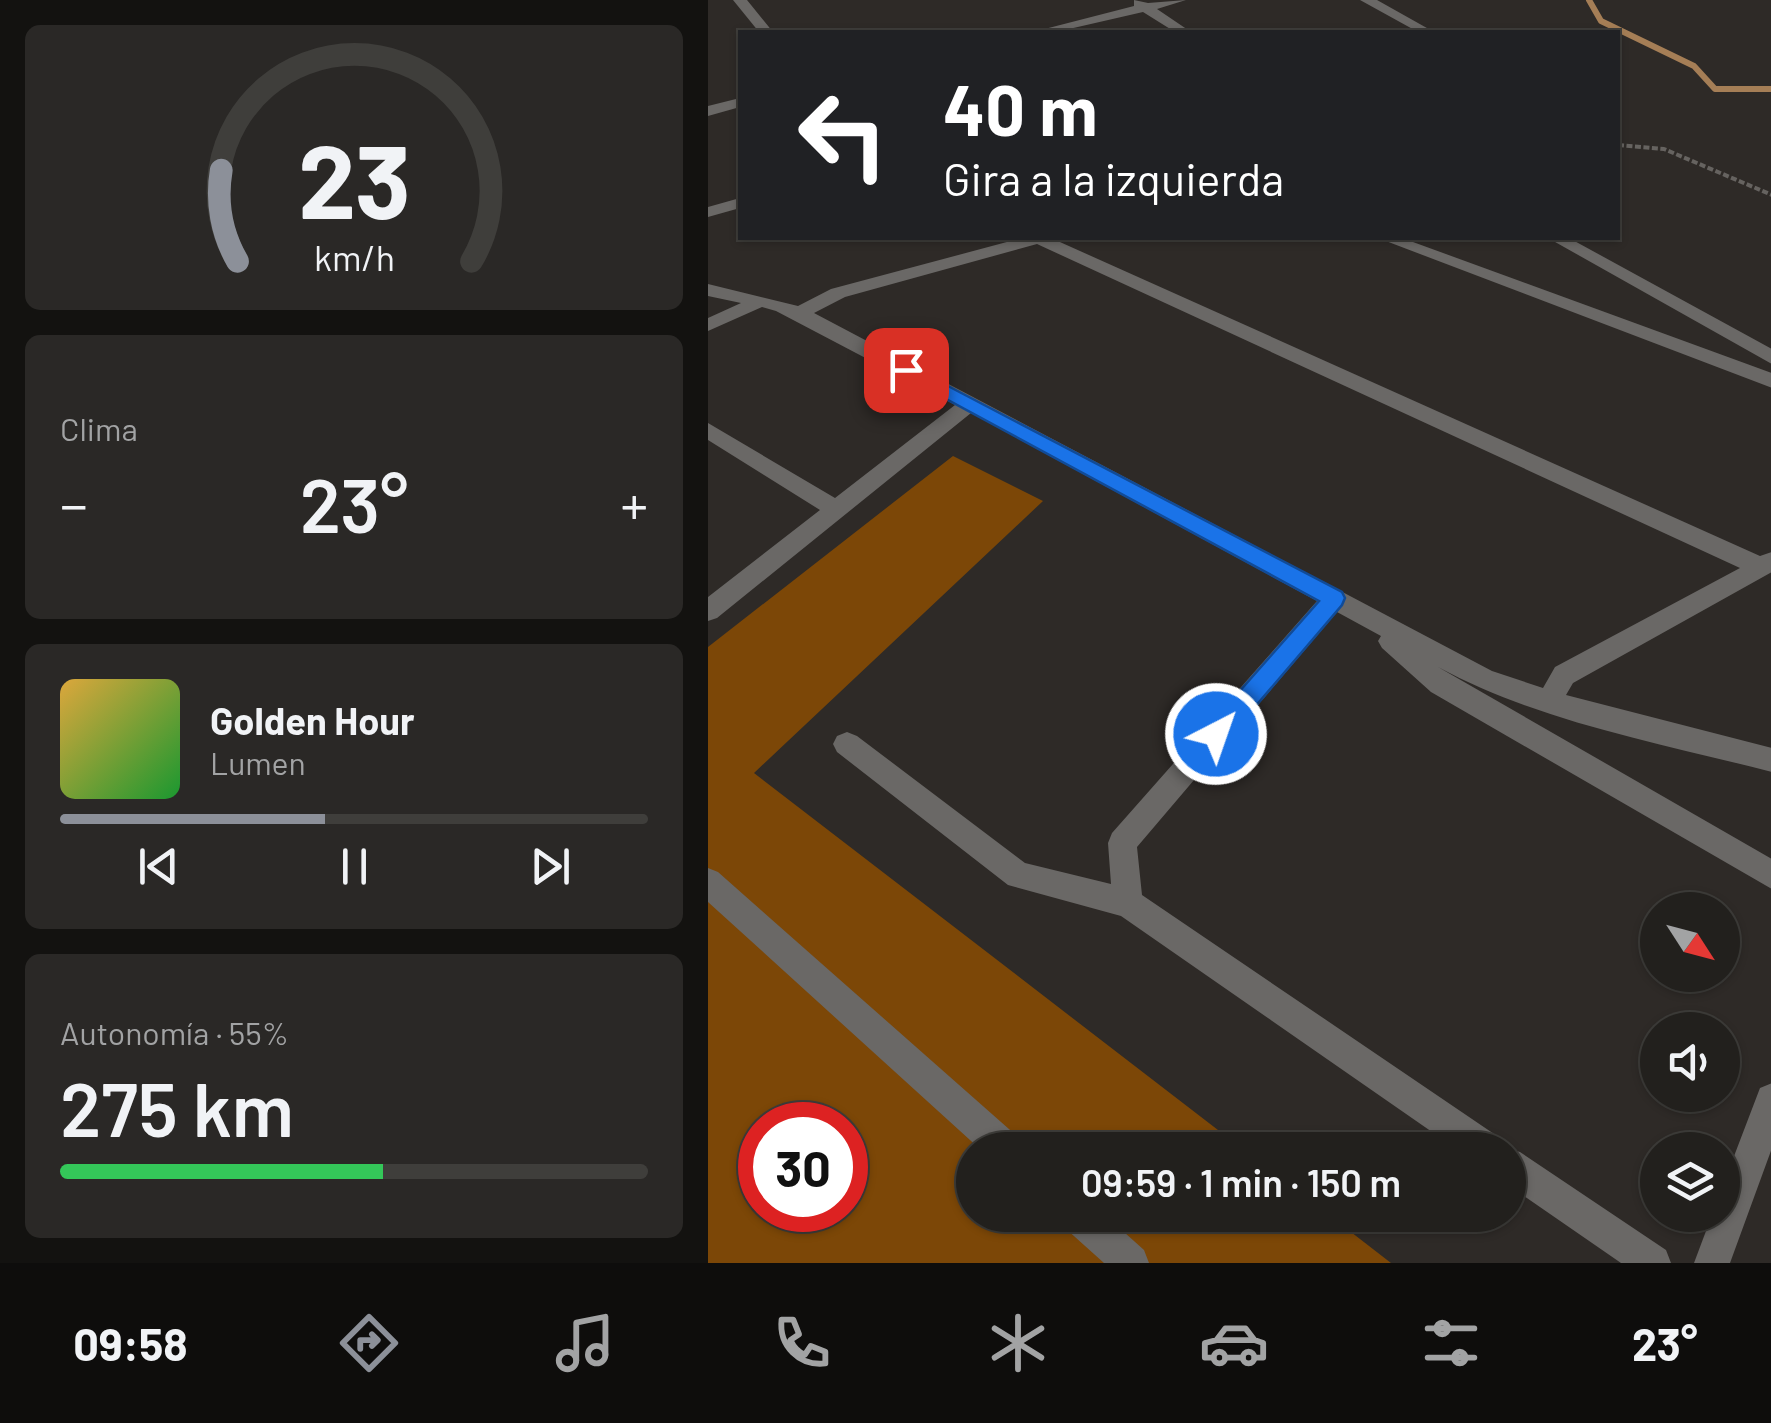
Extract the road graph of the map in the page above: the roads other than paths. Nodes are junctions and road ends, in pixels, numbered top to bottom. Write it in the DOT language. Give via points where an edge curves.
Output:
graph roads {
  1 [pos="740,0"];
  2 [pos="1179,0"];
  3 [pos="1366,0"];
  4 [pos="1140,4"];
  5 [pos="764,30"];
  6 [pos="1047,30"];
  7 [pos="1181,30"];
  8 [pos="1423,30"];
  9 [pos="738,103"];
  10 [pos="708,110"];
  11 [pos="738,204"];
  12 [pos="708,212"];
  13 [pos="1032,240"];
  14 [pos="1043,240"];
  15 [pos="1392,240"];
  16 [pos="1561,240"];
  17 [pos="708,290"];
  18 [pos="761,301"];
  19 [pos="799,313"];
  20 [pos="708,324"];
  21 [pos="1772,358"];
  22 [pos="1772,382"];
  23 [pos="970,404"];
  24 [pos="708,430"];
  25 [pos="836,510"];
  26 [pos="1766,564"];
  27 [pos="1346,605"];
  28 [pos="708,611"];
  29 [pos="1549,701"];
  30 [pos="847,744"];
  31 [pos="1772,760"];
  32 [pos="1772,875"];
  33 [pos="708,882"];
  34 [pos="1128,904"];
  35 [pos="1772,1100"];
  36 [pos="987,1132"];
  37 [pos="1462,1132"];
  38 [pos="1526,1176"];
  39 [pos="1097,1232"];
  40 [pos="1131,1263"];
  41 [pos="1653,1263"];
  42 [pos="1712,1263"];
  1 -- 5 [label="street"];
  2 -- 4 [label="street"];
  3 -- 8 [label="street"];
  4 -- 6 [label="street"];
  4 -- 7 [label="street"];
  9 -- 10 [label="street"];
  11 -- 12 [label="street"];
  13 -- 19 [label="street" via="838,293"];
  14 -- 26 [label="street"];
  15 -- 22 [label="street"];
  16 -- 21 [label="street"];
  17 -- 18 [label="street"];
  18 -- 19 [label="street"];
  18 -- 20 [label="street"];
  19 -- 23 [label="street"];
  23 -- 25 [label="street"];
  23 -- 27 [label="street"];
  24 -- 25 [label="street"];
  25 -- 28 [label="street"];
  26 -- 29 [label="street" via="1564,675"];
  27 -- 29 [label="street" via="1484,679"];
  27 -- 32 [label="street" via="1440,684"];
  27 -- 34 [label="street" via="1122,843"];
  29 -- 31 [label="street"];
  30 -- 34 [label="street" via="1018,875"];
  33 -- 36 [label="street"];
  34 -- 37 [label="street"];
  35 -- 42 [label="street"];
  38 -- 41 [label="street"];
  39 -- 40 [label="street"];
}
